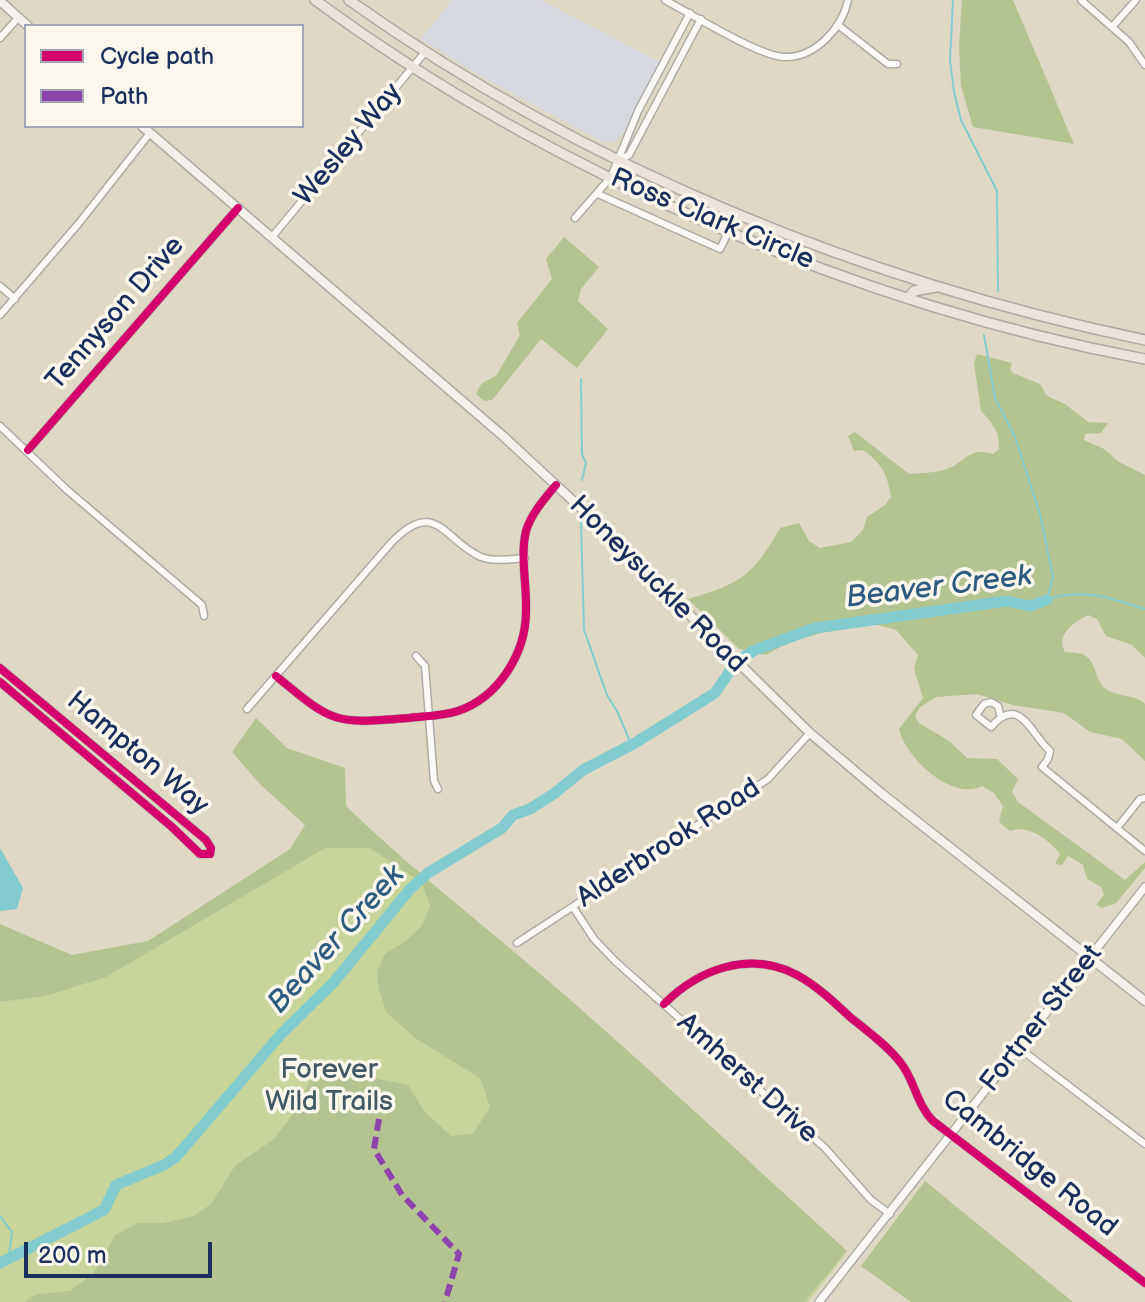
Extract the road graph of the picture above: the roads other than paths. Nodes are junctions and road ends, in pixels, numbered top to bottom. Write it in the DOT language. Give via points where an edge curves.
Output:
graph roads {
  1 [pos="315,0"];
  2 [pos="349,0"];
  3 [pos="665,0"];
  4 [pos="848,0"];
  5 [pos="1081,0"];
  6 [pos="1136,0"];
  7 [pos="0,1"];
  8 [pos="690,13"];
  9 [pos="18,18"];
  10 [pos="701,19"];
  11 [pos="26,24"];
  12 [pos="838,25"];
  13 [pos="1112,27"];
  14 [pos="0,38"];
  15 [pos="426,51"];
  16 [pos="897,64"];
  17 [pos="1145,65"];
  18 [pos="414,67"];
  19 [pos="144,128"];
  20 [pos="150,133"];
  21 [pos="619,160"];
  22 [pos="611,177"];
  23 [pos="598,194"];
  24 [pos="238,208"];
  25 [pos="575,218"];
  26 [pos="729,231"];
  27 [pos="272,237"];
  28 [pos="903,275"];
  29 [pos="0,286"];
  30 [pos="878,287"];
  31 [pos="940,287"];
  32 [pos="909,297"];
  33 [pos="15,299"];
  34 [pos="0,315"];
  35 [pos="1145,340"];
  36 [pos="1145,359"];
  37 [pos="0,426"];
  38 [pos="28,450"];
  39 [pos="556,485"];
  40 [pos="525,558"];
  41 [pos="204,616"];
  42 [pos="416,656"];
  43 [pos="0,668"];
  44 [pos="276,676"];
  45 [pos="0,682"];
  46 [pos="247,709"];
  47 [pos="429,716"];
  48 [pos="1001,718"];
  49 [pos="810,733"];
  50 [pos="438,789"];
  51 [pos="1145,798"];
  52 [pos="1117,828"];
  53 [pos="1145,851"];
  54 [pos="1145,887"];
  55 [pos="573,907"];
  56 [pos="517,943"];
  57 [pos="1090,958"];
  58 [pos="1145,1001"];
  59 [pos="664,1004"];
  60 [pos="1019,1048"];
  61 [pos="951,1136"];
  62 [pos="1145,1144"];
  63 [pos="890,1214"];
  64 [pos="1145,1283"];
  65 [pos="819,1302"];
  1 -- 18 [label="highway, Ross Clark Circle"];
  2 -- 15 [label="highway, Ross Clark Circle"];
  3 -- 8 [label="street"];
  4 -- 12 [label="street"];
  5 -- 13 [label="street"];
  6 -- 13 [label="street"];
  7 -- 9 [label="main road"];
  8 -- 10 [label="street"];
  8 -- 21 [label="street" via="619,150"];
  9 -- 11 [label="main road"];
  9 -- 14 [label="street"];
  10 -- 12 [label="street" via="761,51 784,57 811,51"];
  10 -- 21 [label="street" via="629,155"];
  12 -- 16 [label="street" via="888,64"];
  13 -- 17 [label="street"];
  15 -- 18 [label="street, Wesley Way"];
  15 -- 21 [label="highway, Ross Clark Circle"];
  18 -- 22 [label="highway, Ross Clark Circle"];
  18 -- 27 [label="street, Wesley Way"];
  19 -- 20 [label="main road, Honeysuckle Road"];
  20 -- 24 [label="main road, Honeysuckle Road"];
  20 -- 33 [label="street"];
  21 -- 22 [label="street"];
  21 -- 28 [label="highway, Ross Clark Circle" via="760,222"];
  22 -- 23 [label="street"];
  22 -- 26 [label="highway, Ross Clark Circle"];
  23 -- 25 [label="street"];
  23 -- 26 [label="street" via="720,249"];
  24 -- 27 [label="main road, Honeysuckle Road"];
  24 -- 38 [label="street, Tennyson Drive"];
  26 -- 30 [label="highway, Ross Clark Circle"];
  27 -- 39 [label="main road, Honeysuckle Road"];
  28 -- 30 [label="highway" via="896,284"];
  28 -- 31 [label="highway, Ross Clark Circle"];
  29 -- 33 [label="street"];
  30 -- 32 [label="highway, Ross Clark Circle"];
  31 -- 32 [label="highway" via="914,291"];
  31 -- 35 [label="highway, Ross Clark Circle"];
  32 -- 36 [label="highway, Ross Clark Circle" via="1007,327"];
  33 -- 34 [label="street"];
  37 -- 38 [label="street"];
  38 -- 41 [label="street" via="202,605"];
  39 -- 40 [label="street" via="528,526"];
  39 -- 49 [label="main road, Honeysuckle Road"];
  40 -- 44 [label="street" via="485,559 433,524 408,528"];
  40 -- 47 [label="street" via="525,628 512,666 464,709"];
  42 -- 47 [label="street" via="425,666"];
  43 -- 45 [label="street, Hampton Way" via="206,840 210,854 200,854"];
  44 -- 46 [label="street"];
  44 -- 47 [label="street" via="333,718 362,722"];
  47 -- 50 [label="street"];
  48 -- 52 [label="street" via="1024,718 1050,751 1042,767"];
  49 -- 55 [label="street, Alderbrook Road" via="768,779"];
  49 -- 57 [label="main road, Honeysuckle Road"];
  51 -- 52 [label="street"];
  52 -- 53 [label="street"];
  54 -- 57 [label="street, Fortner Street"];
  55 -- 56 [label="street, Alderbrook Road"];
  55 -- 59 [label="street, Amherst Drive" via="604,950"];
  57 -- 58 [label="main road, Honeysuckle Road"];
  57 -- 60 [label="street, Fortner Street"];
  59 -- 61 [label="street, Cambridge Road" via="717,968 748,963 786,970 817,988 895,1056 926,1114"];
  59 -- 63 [label="street, Amherst Drive" via="825,1148"];
  60 -- 61 [label="street, Fortner Street"];
  60 -- 62 [label="street"];
  61 -- 63 [label="street, Fortner Street"];
  61 -- 64 [label="street, Cambridge Road"];
  63 -- 65 [label="street, Fortner Street"];
}
